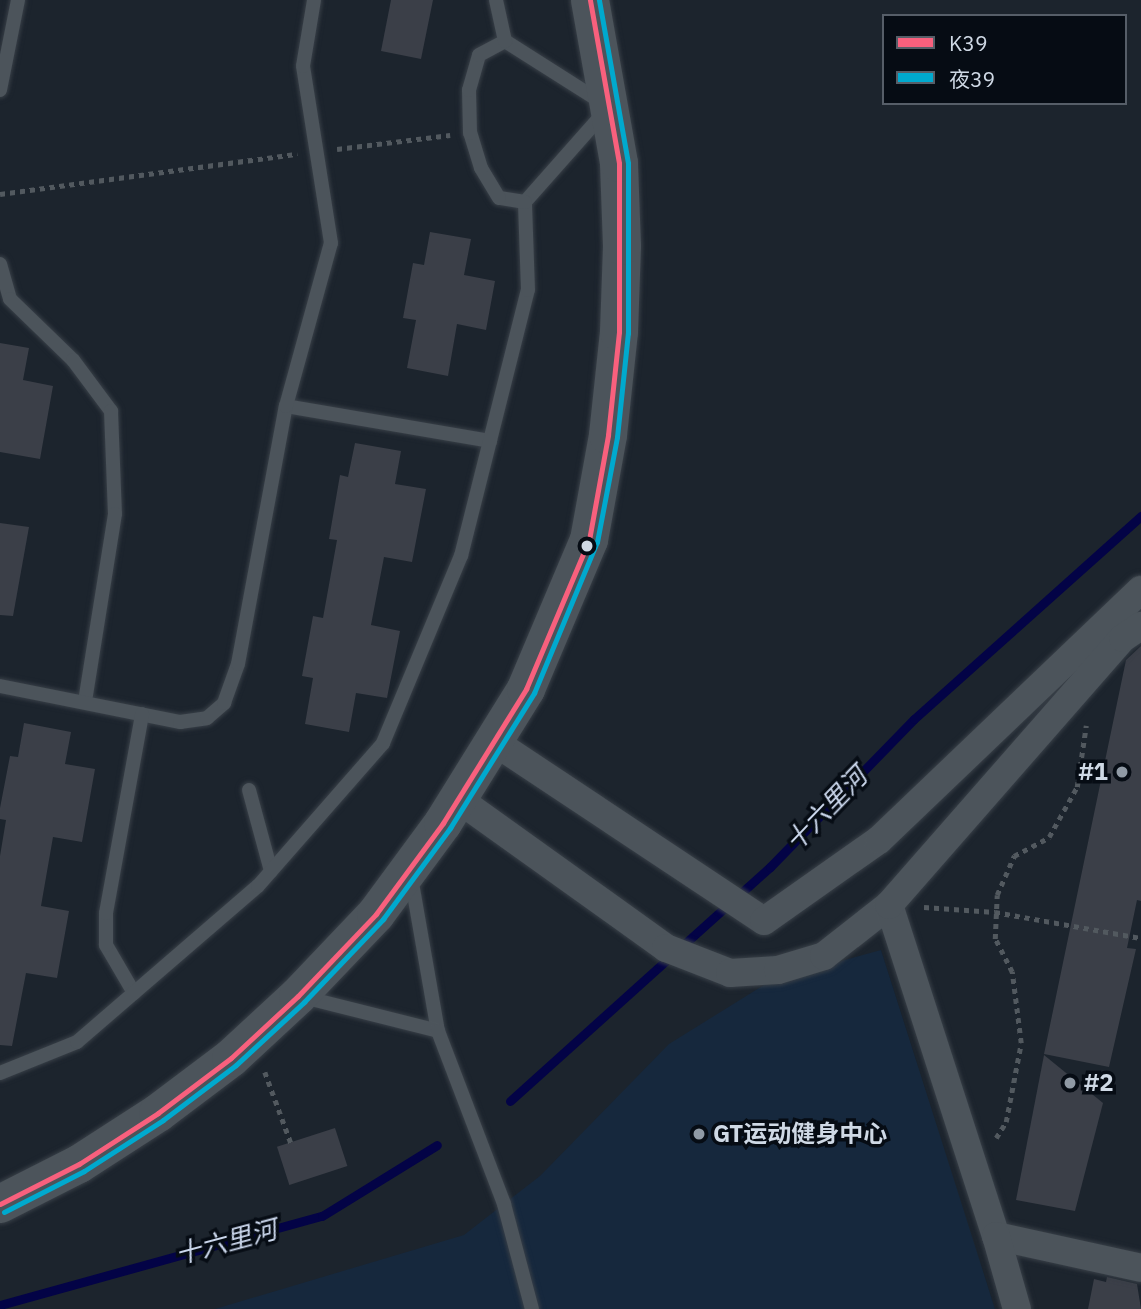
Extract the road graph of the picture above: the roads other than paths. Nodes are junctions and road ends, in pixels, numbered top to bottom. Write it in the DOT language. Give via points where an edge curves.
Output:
graph roads {
  1 [pos="18,0"];
  2 [pos="314,0"];
  3 [pos="496,0"];
  4 [pos="590,0"];
  5 [pos="505,41"];
  6 [pos="0,90"];
  7 [pos="610,107"];
  8 [pos="525,202"];
  9 [pos="0,264"];
  10 [pos="286,406"];
  11 [pos="490,441"];
  12 [pos="1141,590"];
  13 [pos="1141,626"];
  14 [pos="0,686"];
  15 [pos="85,701"];
  16 [pos="142,714"];
  17 [pos="494,741"];
  18 [pos="249,790"];
  19 [pos="457,799"];
  20 [pos="409,868"];
  21 [pos="271,871"];
  22 [pos="889,905"];
  23 [pos="134,993"];
  24 [pos="298,996"];
  25 [pos="438,1031"];
  26 [pos="0,1073"];
  27 [pos="0,1204"];
  28 [pos="996,1236"];
  29 [pos="1141,1268"];
  30 [pos="532,1309"];
  31 [pos="1017,1309"];
  1 -- 6 [label="lane"];
  2 -- 10 [label="lane" via="303,66 331,243"];
  3 -- 5 [label="lane"];
  4 -- 7 [label="street"];
  5 -- 7 [label="lane"];
  5 -- 8 [label="lane" via="479,55 469,90 470,133 481,168 499,198"];
  7 -- 8 [label="lane"];
  7 -- 17 [label="street" via="619,163 622,268 608,435 589,540 526,689"];
  8 -- 11 [label="lane" via="528,290"];
  9 -- 15 [label="lane" via="10,299 73,360 111,411 115,514"];
  10 -- 11 [label="lane"];
  10 -- 16 [label="lane" via="238,664 224,702 207,718 180,722"];
  11 -- 21 [label="lane" via="461,556 383,743"];
  12 -- 17 [label="street" via="879,840 764,921"];
  13 -- 22 [label="street" via="1124,638"];
  14 -- 15 [label="lane"];
  15 -- 16 [label="lane"];
  16 -- 23 [label="lane" via="106,913 106,945"];
  17 -- 19 [label="street"];
  18 -- 21 [label="lane"];
  19 -- 20 [label="street"];
  19 -- 22 [label="street" via="666,948 730,973 778,970 824,956"];
  20 -- 24 [label="street" via="376,914"];
  20 -- 25 [label="lane"];
  21 -- 23 [label="lane"];
  22 -- 28 [label="street"];
  23 -- 26 [label="lane" via="77,1042"];
  24 -- 25 [label="lane"];
  24 -- 27 [label="street" via="158,1113 79,1164"];
  25 -- 30 [label="lane" via="505,1204"];
  28 -- 29 [label="street"];
  28 -- 31 [label="street"];
}
